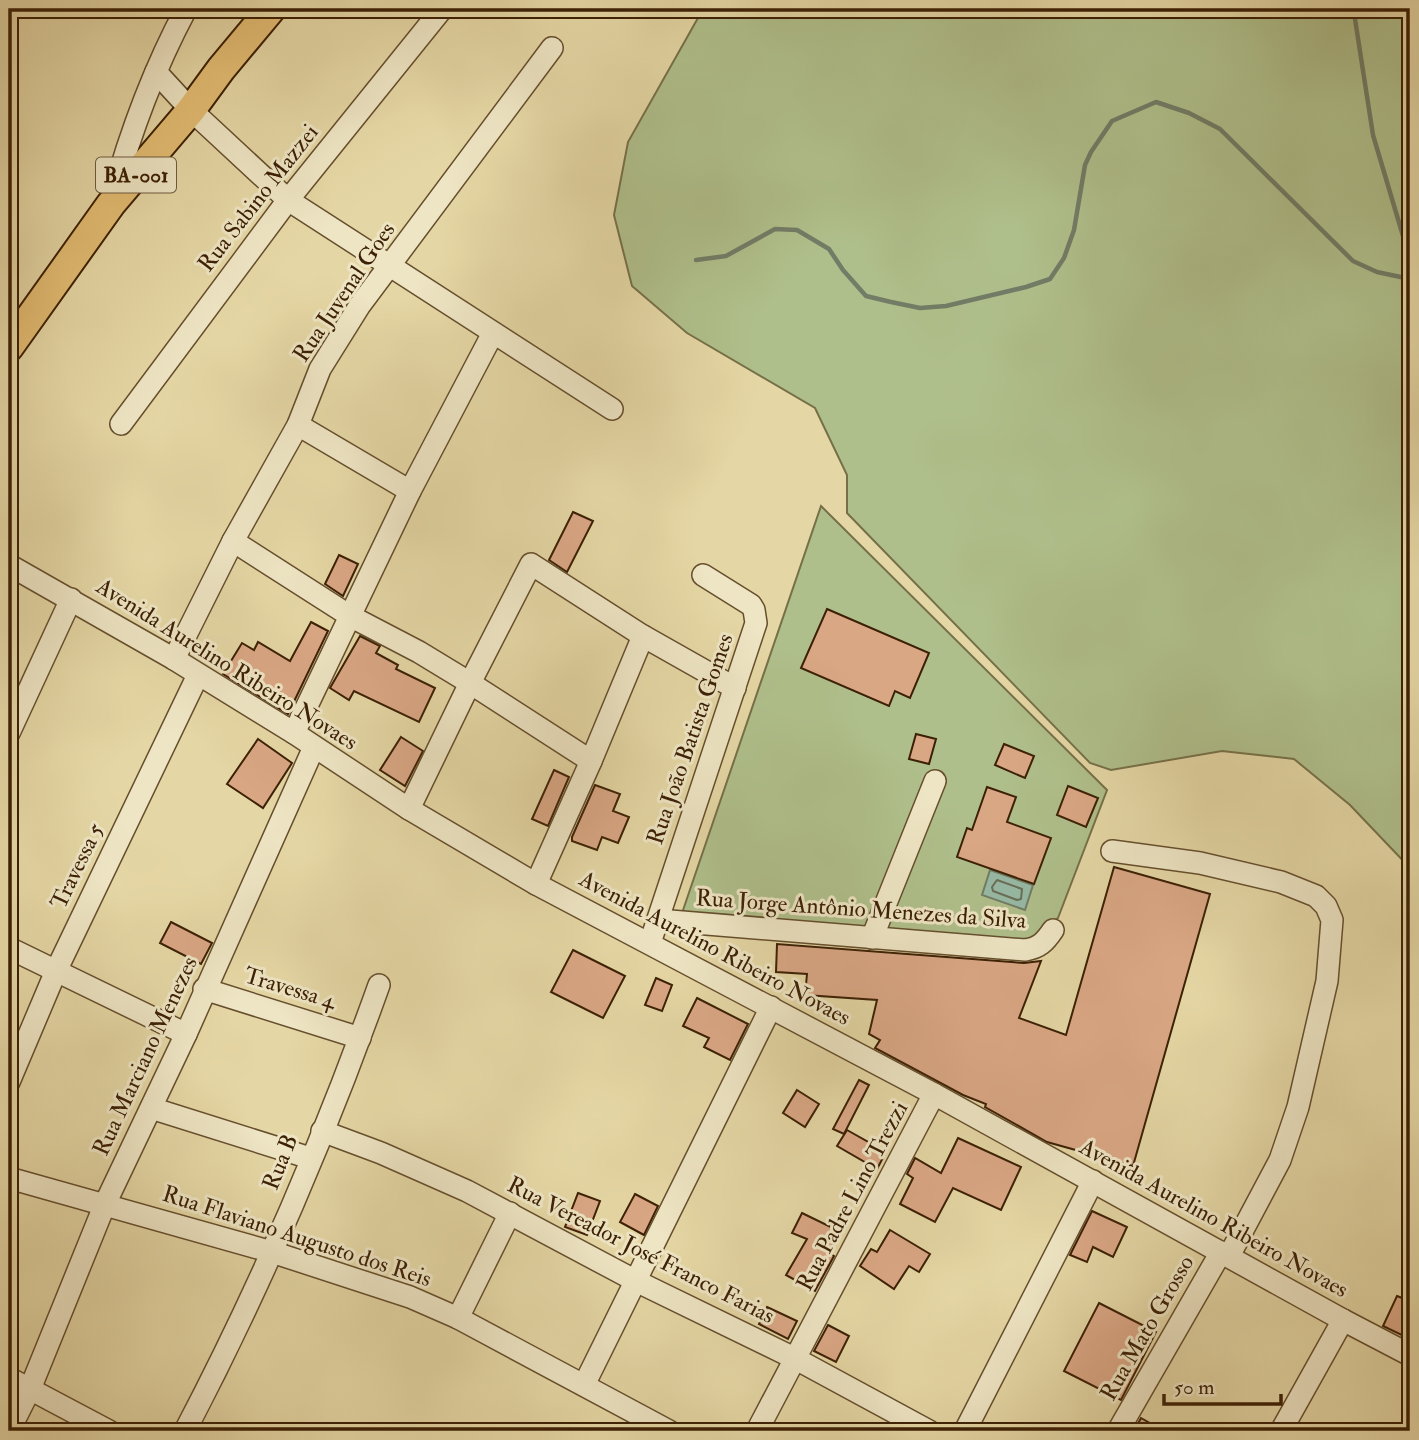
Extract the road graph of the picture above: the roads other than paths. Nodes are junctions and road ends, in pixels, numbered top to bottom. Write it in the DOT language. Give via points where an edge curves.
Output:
graph roads {
  1 [pos="186,9"];
  2 [pos="271,9"];
  3 [pos="442,9"];
  4 [pos="552,48"];
  5 [pos="156,72"];
  6 [pos="191,110"];
  7 [pos="288,200"];
  8 [pos="111,204"];
  9 [pos="390,265"];
  10 [pos="493,333"];
  11 [pos="9,348"];
  12 [pos="612,409"];
  13 [pos="121,424"];
  14 [pos="298,425"];
  15 [pos="410,491"];
  16 [pos="233,541"];
  17 [pos="9,565"];
  18 [pos="703,575"];
  19 [pos="71,598"];
  20 [pos="350,615"];
  21 [pos="643,636"];
  22 [pos="174,659"];
  23 [pos="198,675"];
  24 [pos="470,683"];
  25 [pos="735,688"];
  26 [pos="9,733"];
  27 [pos="294,733"];
  28 [pos="314,747"];
  29 [pos="591,761"];
  30 [pos="935,781"];
  31 [pos="410,809"];
  32 [pos="1112,851"];
  33 [pos="536,884"];
  34 [pos="657,920"];
  35 [pos="1053,930"];
  36 [pos="872,938"];
  37 [pos="650,943"];
  38 [pos="9,948"];
  39 [pos="56,971"];
  40 [pos="379,985"];
  41 [pos="204,989"];
  42 [pos="771,1007"];
  43 [pos="186,1034"];
  44 [pos="360,1038"];
  45 [pos="9,1083"];
  46 [pos="934,1094"];
  47 [pos="150,1108"];
  48 [pos="322,1131"];
  49 [pos="310,1158"];
  50 [pos="9,1178"];
  51 [pos="1093,1181"];
  52 [pos="105,1204"];
  53 [pos="510,1213"];
  54 [pos="272,1252"];
  55 [pos="1225,1254"];
  56 [pos="636,1281"];
  57 [pos="458,1318"];
  58 [pos="1343,1320"];
  59 [pos="1410,1355"];
  60 [pos="796,1359"];
  61 [pos="9,1378"];
  62 [pos="584,1385"];
  63 [pos="30,1389"];
  64 [pos="639,1424"];
  65 [pos="9,1431"];
  66 [pos="109,1431"];
  67 [pos="185,1431"];
  68 [pos="669,1431"];
  69 [pos="757,1431"];
  70 [pos="929,1431"];
  71 [pos="965,1431"];
  72 [pos="1118,1431"];
  73 [pos="1281,1431"];
  1 -- 5 [label="street"];
  2 -- 6 [label="main road, BA-001"];
  3 -- 7 [label="street, Rua Sabino Mazzei"];
  4 -- 9 [label="street, Rua Juvenal Goes"];
  5 -- 6 [label="street"];
  5 -- 8 [label="street"];
  6 -- 7 [label="street"];
  6 -- 8 [label="main road, BA-001"];
  7 -- 9 [label="street"];
  7 -- 13 [label="street, Rua Sabino Mazzei"];
  8 -- 11 [label="main road, BA-001"];
  9 -- 10 [label="street"];
  9 -- 14 [label="street, Rua Juvenal Goes" via="332,347"];
  10 -- 12 [label="street"];
  10 -- 15 [label="street"];
  14 -- 15 [label="street"];
  14 -- 16 [label="street, Rua Juvenal Goes"];
  15 -- 20 [label="street"];
  16 -- 20 [label="street"];
  16 -- 22 [label="street, Rua Juvenal Goes"];
  17 -- 19 [label="street, Avenida Aurelino Ribeiro Novaes"];
  18 -- 25 [label="street, Rua João Batista Gomes" via="751,605 757,617"];
  19 -- 22 [label="street, Avenida Aurelino Ribeiro Novaes"];
  19 -- 26 [label="street"];
  20 -- 24 [label="street"];
  20 -- 27 [label="street"];
  21 -- 24 [label="street" via="531,564"];
  21 -- 25 [label="street"];
  21 -- 29 [label="street"];
  22 -- 23 [label="street, Avenida Aurelino Ribeiro Novaes"];
  23 -- 27 [label="street, Avenida Aurelino Ribeiro Novaes"];
  23 -- 39 [label="street, Travessa 5"];
  24 -- 29 [label="street"];
  24 -- 31 [label="street"];
  25 -- 34 [label="street, Rua João Batista Gomes"];
  27 -- 28 [label="street, Avenida Aurelino Ribeiro Novaes"];
  28 -- 31 [label="street, Avenida Aurelino Ribeiro Novaes"];
  28 -- 41 [label="street, Rua Marciano Menezes"];
  29 -- 33 [label="street"];
  30 -- 36 [label="street"];
  31 -- 33 [label="street, Avenida Aurelino Ribeiro Novaes"];
  32 -- 55 [label="street, Rua Mato Grosso" via="1200,863 1281,882 1316,896 1332,920 1328,981 1298,1107 1280,1160"];
  33 -- 37 [label="street, Avenida Aurelino Ribeiro Novaes"];
  34 -- 36 [label="street, Rua Jorge Antônio Menezes da Silva"];
  34 -- 37 [label="street, Rua João Batista Gomes"];
  35 -- 36 [label="street, Rua Jorge Antônio Menezes da Silva" via="1045,942 1025,950"];
  37 -- 42 [label="street, Avenida Aurelino Ribeiro Novaes"];
  38 -- 39 [label="street"];
  39 -- 43 [label="street"];
  39 -- 45 [label="street, Travessa 5"];
  40 -- 44 [label="street, Rua B"];
  41 -- 43 [label="street, Rua Marciano Menezes"];
  41 -- 44 [label="street, Travessa 4"];
  42 -- 46 [label="street, Avenida Aurelino Ribeiro Novaes"];
  42 -- 56 [label="street"];
  43 -- 47 [label="street, Rua Marciano Menezes"];
  44 -- 48 [label="street, Rua B"];
  46 -- 51 [label="street, Avenida Aurelino Ribeiro Novaes"];
  46 -- 60 [label="street, Rua Padre Lino Trezzi"];
  47 -- 49 [label="street"];
  47 -- 52 [label="street, Rua Marciano Menezes"];
  48 -- 49 [label="street, Rua B"];
  48 -- 53 [label="street, Rua Vereador José Franco Farias" via="393,1158"];
  49 -- 54 [label="street, Rua B"];
  50 -- 52 [label="street, Rua Flaviano Augusto dos Reis"];
  51 -- 55 [label="street, Avenida Aurelino Ribeiro Novaes"];
  51 -- 71 [label="street"];
  52 -- 54 [label="street, Rua Flaviano Augusto dos Reis"];
  52 -- 63 [label="street, Rua Marciano Menezes"];
  53 -- 56 [label="street, Rua Vereador José Franco Farias"];
  53 -- 57 [label="street"];
  54 -- 57 [label="street, Rua Flaviano Augusto dos Reis" via="410,1297"];
  54 -- 67 [label="street, Rua B"];
  55 -- 58 [label="street, Avenida Aurelino Ribeiro Novaes"];
  55 -- 72 [label="street, Rua Mato Grosso"];
  56 -- 60 [label="street, Rua Vereador José Franco Farias"];
  56 -- 62 [label="street"];
  57 -- 62 [label="street, Rua Flaviano Augusto dos Reis"];
  58 -- 59 [label="street, Avenida Aurelino Ribeiro Novaes"];
  58 -- 73 [label="street"];
  60 -- 69 [label="street, Rua Padre Lino Trezzi"];
  60 -- 70 [label="street, Rua Vereador José Franco Farias"];
  61 -- 63 [label="street"];
  62 -- 64 [label="street, Rua Flaviano Augusto dos Reis"];
  63 -- 65 [label="street, Rua Marciano Menezes"];
  63 -- 66 [label="street"];
  64 -- 68 [label="street, Rua Flaviano Augusto dos Reis"];
}
